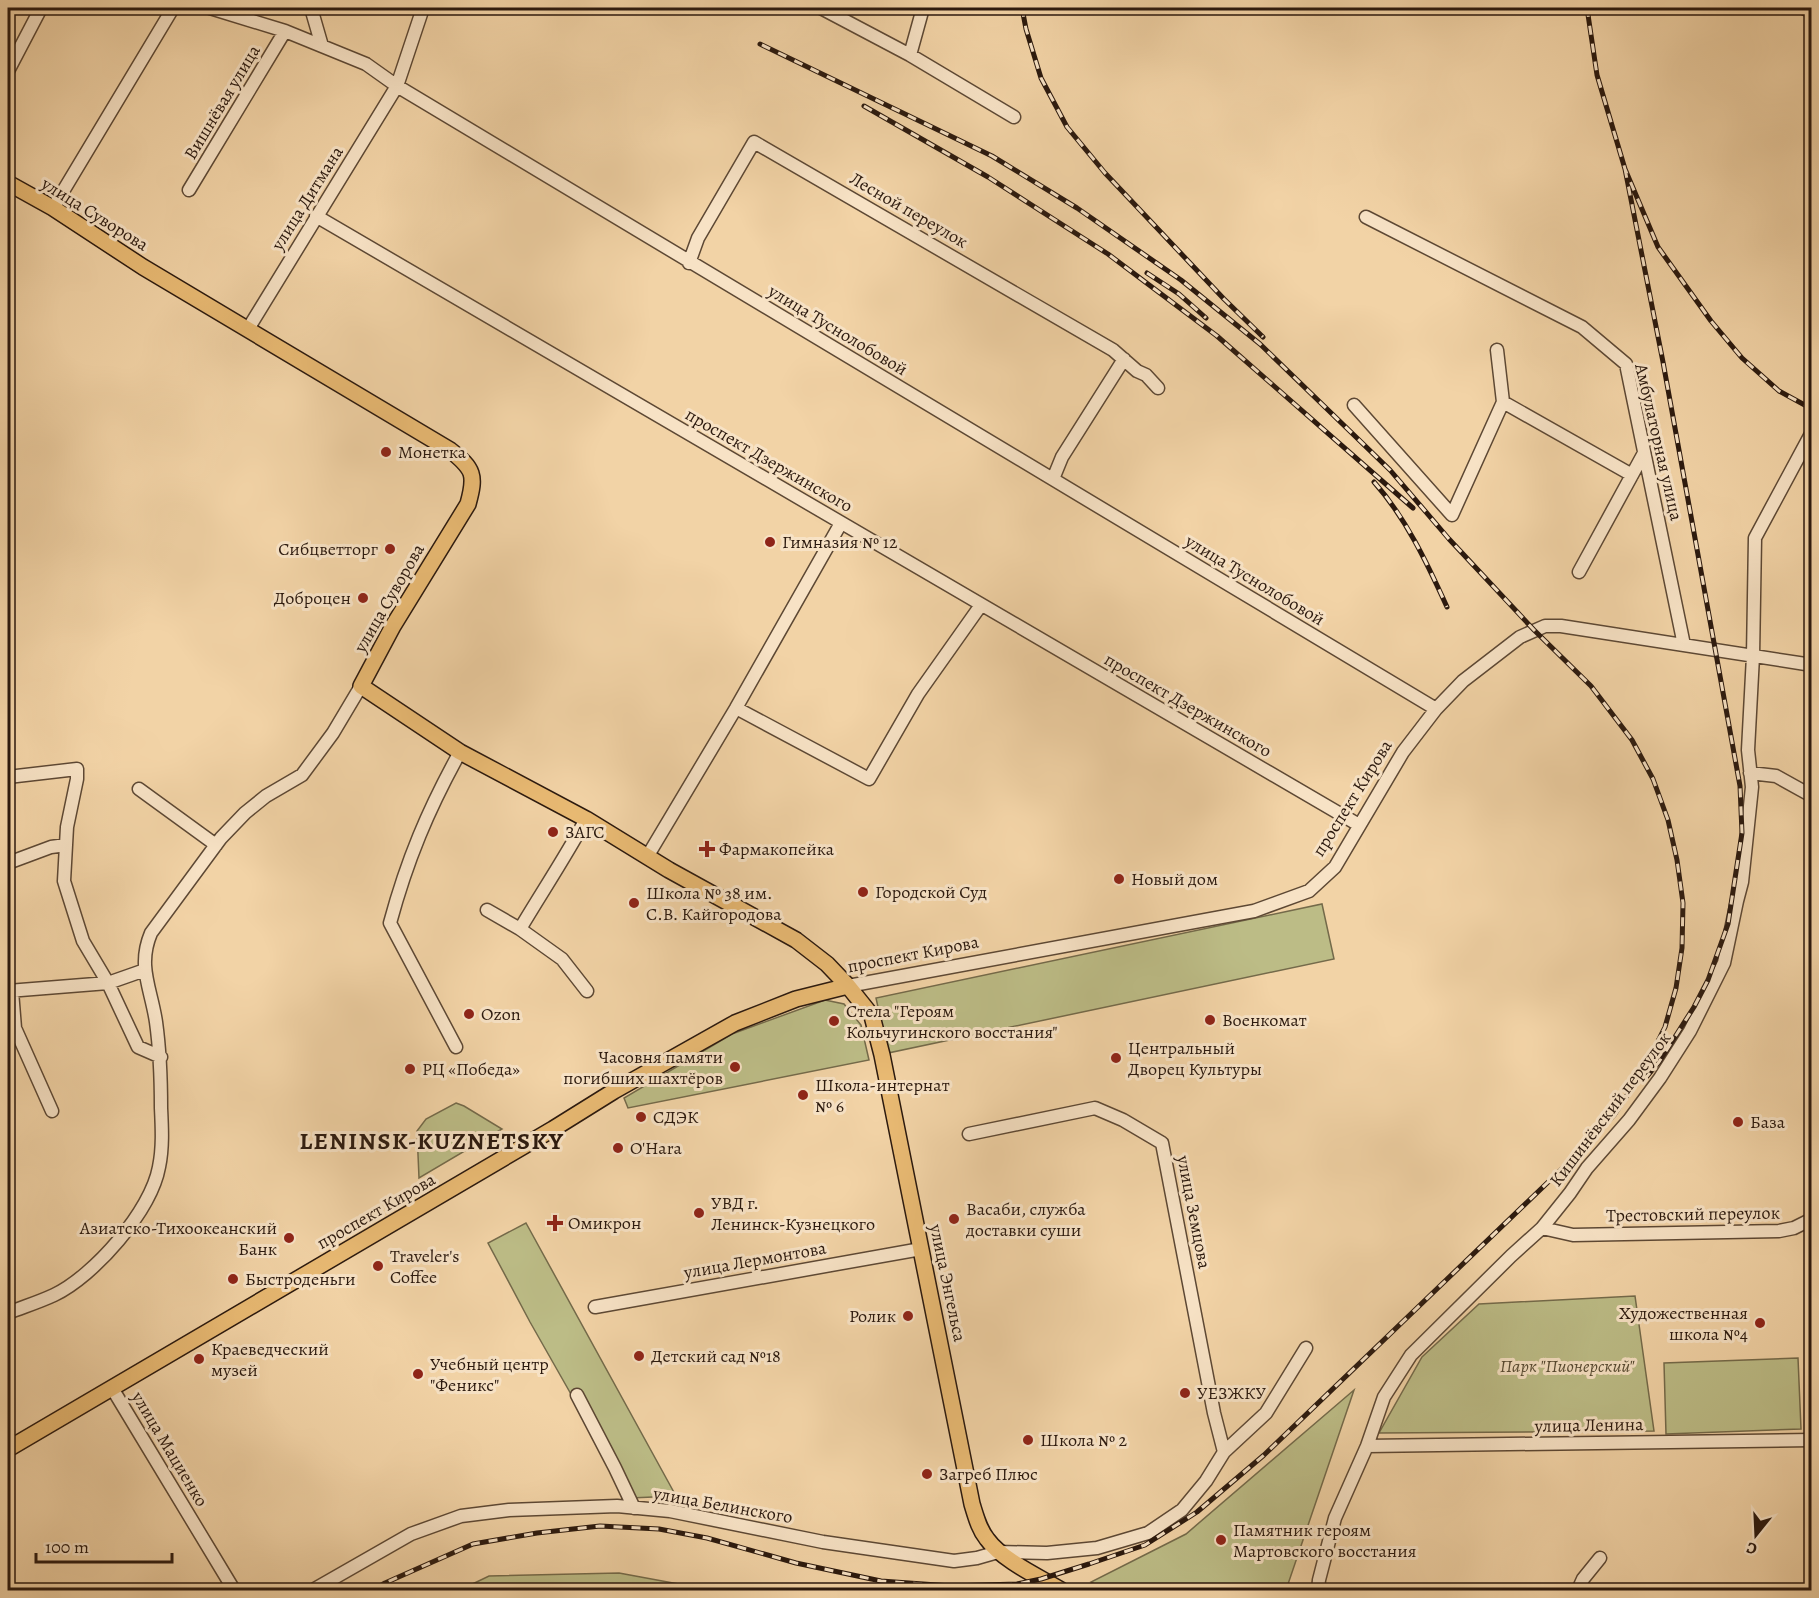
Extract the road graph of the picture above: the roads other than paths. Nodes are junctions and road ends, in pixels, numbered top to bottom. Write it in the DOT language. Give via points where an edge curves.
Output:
graph roads {
  1 [pos="40,8"];
  2 [pos="173,8"];
  3 [pos="210,8"];
  4 [pos="311,8"];
  5 [pos="423,8"];
  6 [pos="820,8"];
  7 [pos="923,8"];
  8 [pos="1803,8"];
  9 [pos="1812,12"];
  10 [pos="285,32"];
  11 [pos="322,46"];
  12 [pos="910,55"];
  13 [pos="8,71"];
  14 [pos="397,86"];
  15 [pos="1014,117"];
  16 [pos="8,183"];
  17 [pos="189,190"];
  18 [pos="53,208"];
  19 [pos="316,216"];
  20 [pos="1366,217"];
  21 [pos="689,263"];
  22 [pos="248,329"];
  23 [pos="1497,351"];
  24 [pos="1124,359"];
  25 [pos="1158,388"];
  26 [pos="1503,402"];
  27 [pos="1354,405"];
  28 [pos="1812,432"];
  29 [pos="1644,453"];
  30 [pos="1632,475"];
  31 [pos="1053,479"];
  32 [pos="842,523"];
  33 [pos="1579,572"];
  34 [pos="981,605"];
  35 [pos="1684,645"];
  36 [pos="1753,656"];
  37 [pos="1812,665"];
  38 [pos="361,686"];
  39 [pos="736,708"];
  40 [pos="1436,709"];
  41 [pos="460,752"];
  42 [pos="1750,773"];
  43 [pos="8,777"];
  44 [pos="139,789"];
  45 [pos="1812,796"];
  46 [pos="586,819"];
  47 [pos="1359,825"];
  48 [pos="66,845"];
  49 [pos="216,845"];
  50 [pos="647,857"];
  51 [pos="8,863"];
  52 [pos="487,910"];
  53 [pos="520,928"];
  54 [pos="145,970"];
  55 [pos="108,983"];
  56 [pos="848,986"];
  57 [pos="10,991"];
  58 [pos="587,992"];
  59 [pos="456,1047"];
  60 [pos="161,1058"];
  61 [pos="52,1111"];
  62 [pos="969,1134"];
  63 [pos="1812,1219"];
  64 [pos="1542,1228"];
  65 [pos="921,1249"];
  66 [pos="595,1307"];
  67 [pos="8,1313"];
  68 [pos="1306,1348"];
  69 [pos="112,1388"];
  70 [pos="577,1395"];
  71 [pos="1812,1440"];
  72 [pos="1367,1446"];
  73 [pos="8,1449"];
  74 [pos="1224,1452"];
  75 [pos="634,1508"];
  76 [pos="998,1552"];
  77 [pos="1600,1558"];
  78 [pos="234,1590"];
  79 [pos="313,1590"];
  80 [pos="1061,1590"];
  81 [pos="1318,1590"];
  82 [pos="1578,1590"];
  1 -- 13 [label="street"];
  2 -- 18 [label="street"];
  3 -- 10 [label="street, улица Туснолобовой"];
  4 -- 11 [label="street"];
  5 -- 14 [label="street, улица Дитмана"];
  6 -- 12 [label="street"];
  7 -- 12 [label="street"];
  8 -- 9 [label="street"];
  10 -- 11 [label="street, улица Туснолобовой"];
  10 -- 17 [label="street, Вишнёвая улица"];
  11 -- 14 [label="street, улица Туснолобовой" via="366,64"];
  12 -- 15 [label="street"];
  14 -- 19 [label="street, улица Дитмана"];
  14 -- 21 [label="street, улица Туснолобовой"];
  16 -- 18 [label="main road, улица Суворова"];
  18 -- 22 [label="main road, улица Суворова"];
  19 -- 22 [label="street, улица Дитмана"];
  19 -- 32 [label="street, проспект Дзержинского"];
  20 -- 29 [label="street, Амбулаторная улица" via="1582,327 1609,349 1626,364"];
  21 -- 24 [label="street, Лесной переулок" via="698,238 754,142"];
  21 -- 31 [label="street, улица Туснолобовой"];
  22 -- 38 [label="main road, улица Суворова" via="450,450 466,462 474,482 468,504"];
  23 -- 26 [label="street"];
  24 -- 25 [label="street, Лесной переулок"];
  24 -- 31 [label="street" via="1062,457"];
  26 -- 27 [label="street" via="1452,515"];
  26 -- 30 [label="street"];
  28 -- 36 [label="street, Кишинёвский переулок" via="1755,538"];
  29 -- 30 [label="street"];
  29 -- 35 [label="street, Амбулаторная улица"];
  30 -- 33 [label="street"];
  31 -- 40 [label="street, улица Туснолобовой"];
  32 -- 34 [label="street, проспект Дзержинского"];
  32 -- 39 [label="street"];
  34 -- 39 [label="street" via="918,694 869,779"];
  34 -- 47 [label="street, проспект Дзержинского"];
  35 -- 36 [label="street, проспект Кирова"];
  35 -- 40 [label="street, проспект Кирова" via="1545,626 1520,637 1463,681"];
  36 -- 37 [label="street, проспект Кирова"];
  36 -- 42 [label="street, Кишинёвский переулок"];
  38 -- 41 [label="main road"];
  38 -- 49 [label="street" via="302,775 252,807"];
  39 -- 50 [label="street"];
  40 -- 47 [label="street, проспект Кирова" via="1403,752"];
  41 -- 46 [label="main road"];
  41 -- 59 [label="street" via="415,843 390,923"];
  42 -- 45 [label="street" via="1776,776"];
  42 -- 64 [label="street, Кишинёвский переулок" via="1752,788 1742,882 1724,963 1690,1031 1660,1078"];
  43 -- 48 [label="street" via="77,769"];
  44 -- 49 [label="street"];
  46 -- 50 [label="main road"];
  46 -- 53 [label="street"];
  47 -- 56 [label="street, проспект Кирова" via="1335,867 1309,891 1254,911"];
  48 -- 51 [label="street"];
  48 -- 55 [label="street" via="64,881 83,941"];
  49 -- 54 [label="street" via="151,933 144,957"];
  50 -- 56 [label="main road" via="796,940"];
  52 -- 53 [label="street"];
  53 -- 58 [label="street" via="562,959"];
  54 -- 55 [label="street"];
  54 -- 60 [label="street"];
  55 -- 57 [label="street"];
  55 -- 60 [label="street" via="138,1047"];
  56 -- 65 [label="main road, улица Энгельса" via="872,1017"];
  56 -- 69 [label="main road, проспект Кирова" via="796,999 735,1023"];
  57 -- 61 [label="street" via="15,1028"];
  60 -- 67 [label="street" via="162,1147 152,1190 111,1251 56,1294"];
  62 -- 74 [label="street, улица Земцова" via="1095,1108 1162,1143"];
  63 -- 64 [label="street, Трестовский переулок" via="1779,1231 1573,1235"];
  64 -- 72 [label="street, Кишинёвский переулок" via="1411,1355 1384,1396"];
  65 -- 66 [label="street, улица Лермонтова"];
  65 -- 76 [label="main road, улица Энгельса" via="972,1504 978,1525"];
  68 -- 74 [label="street, улица Белинского" via="1266,1413"];
  69 -- 73 [label="main road, проспект Кирова"];
  69 -- 78 [label="street, улица Мациенко"];
  70 -- 75 [label="street"];
  71 -- 72 [label="street, улица Ленина"];
  72 -- 81 [label="street, Кишинёвский переулок" via="1335,1518"];
  74 -- 76 [label="street, улица Белинского" via="1182,1510 1148,1533 1097,1548"];
  75 -- 76 [label="street, улица Белинского" via="954,1561"];
  75 -- 79 [label="street, улица Белинского" via="508,1510 461,1516 411,1534"];
  76 -- 80 [label="main road"];
  77 -- 82 [label="street"];
}
